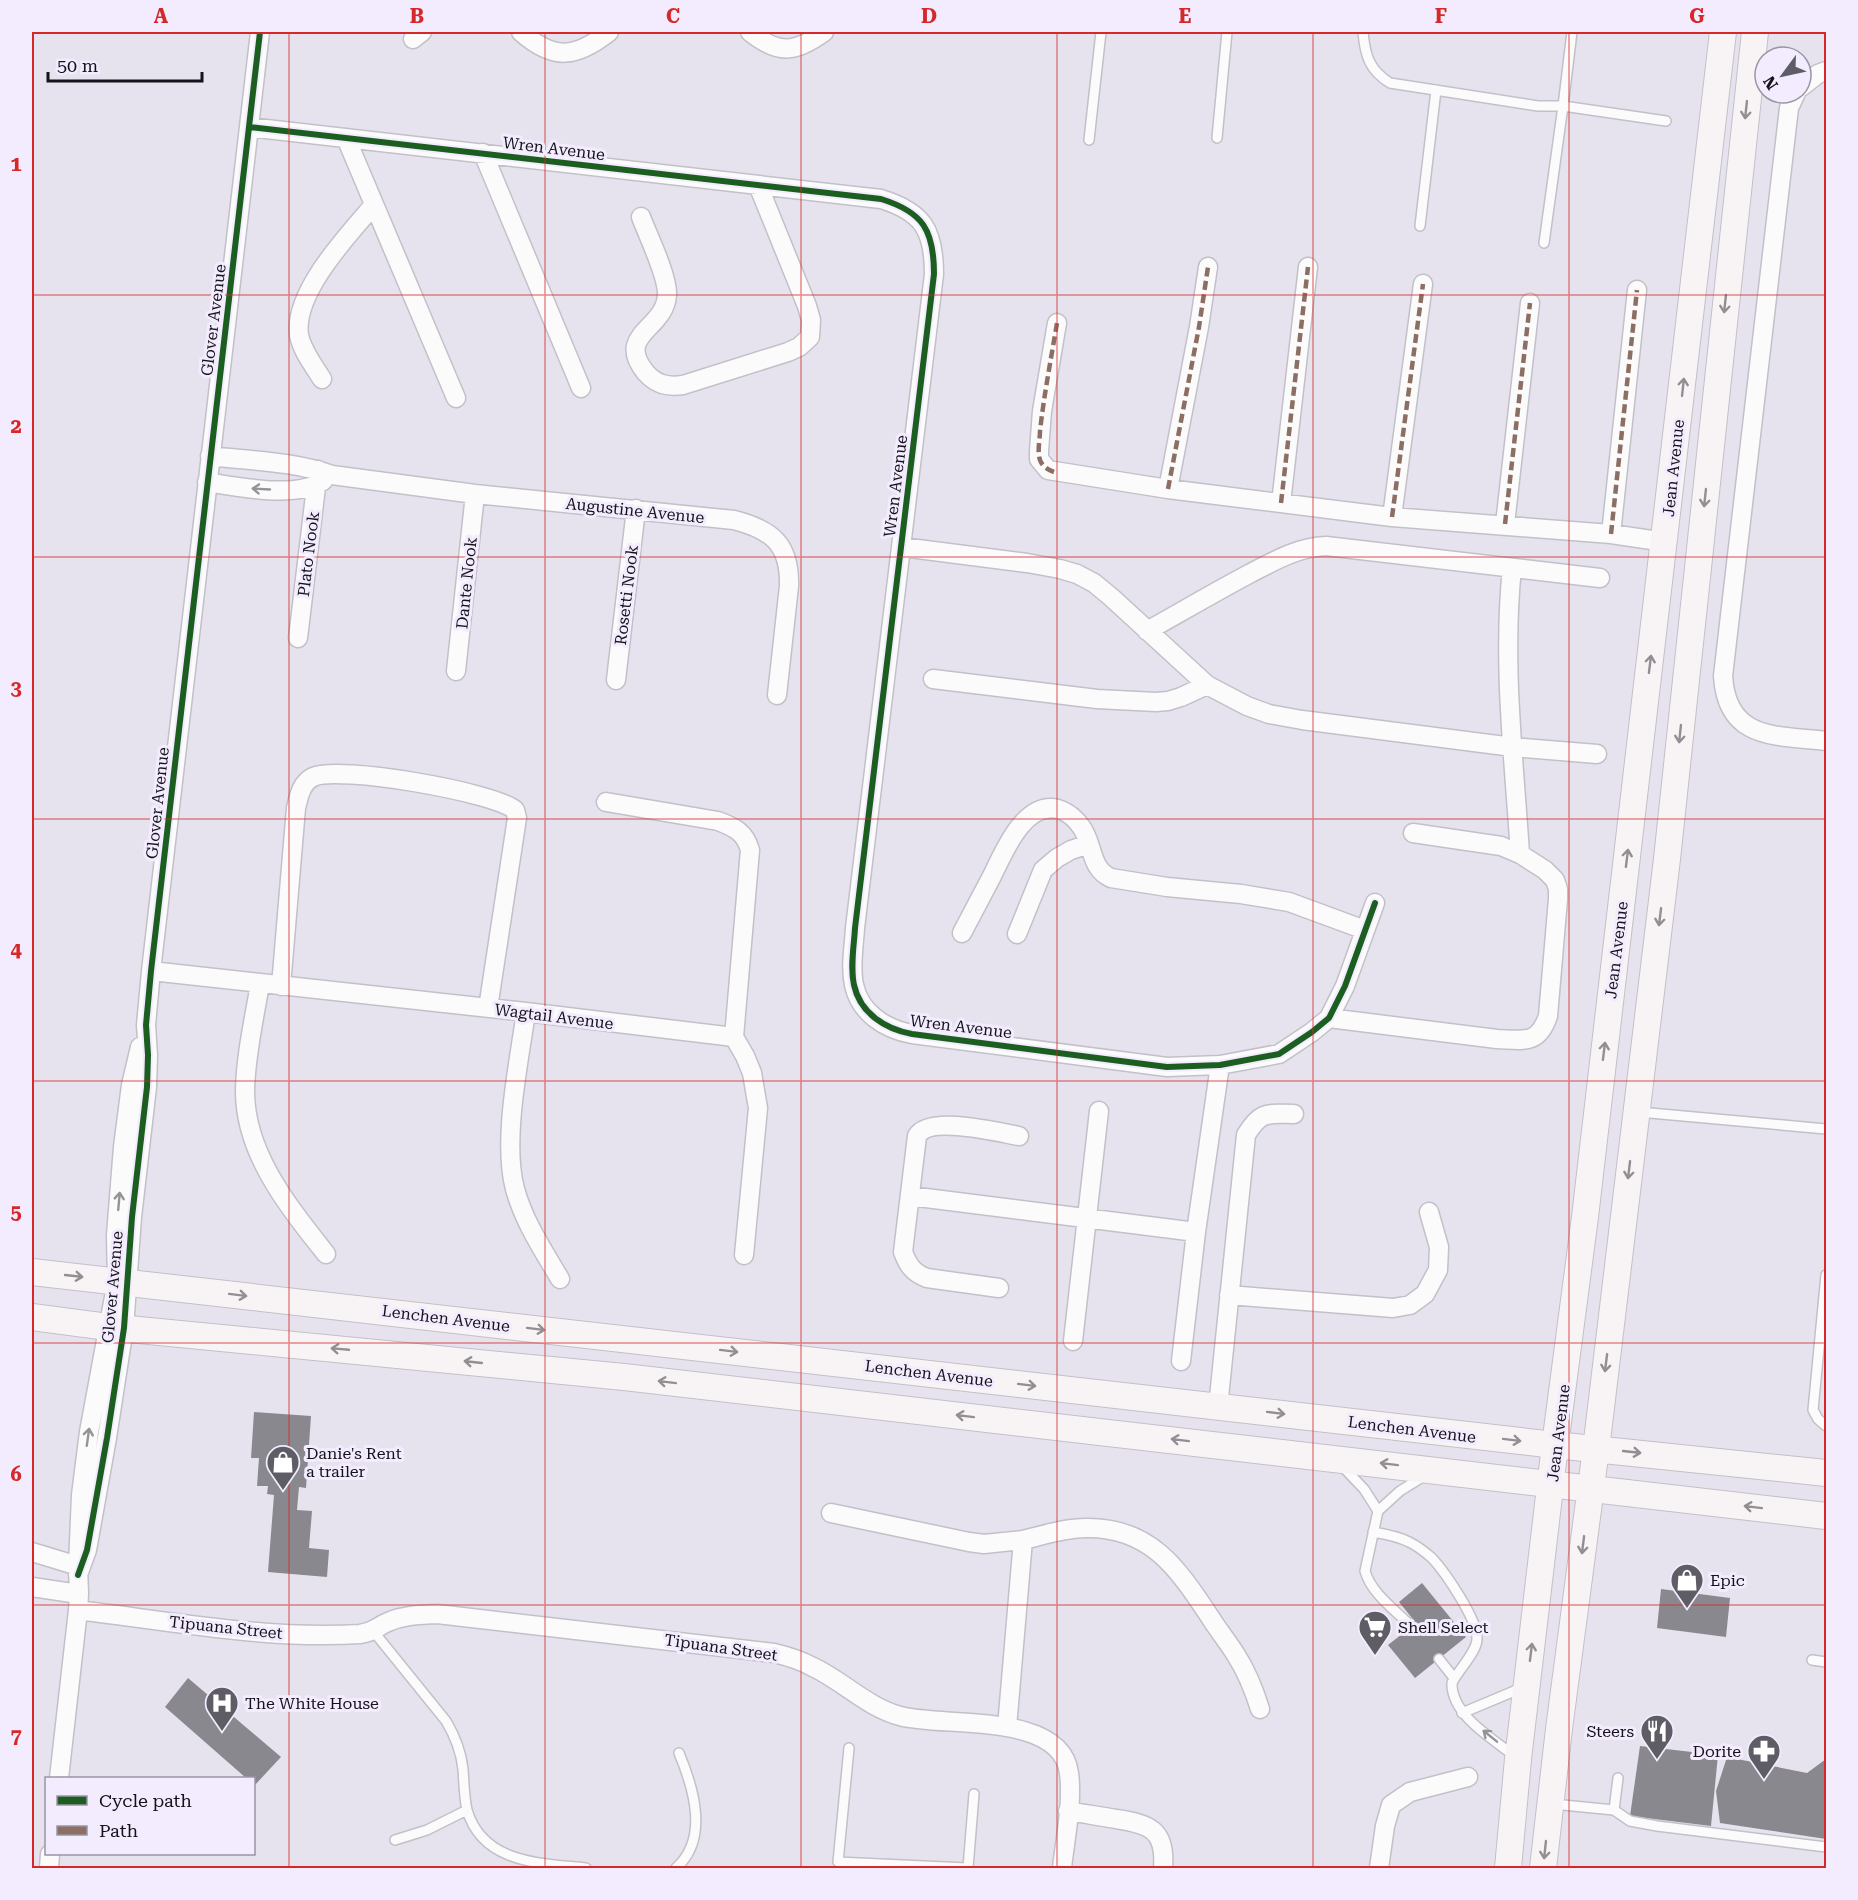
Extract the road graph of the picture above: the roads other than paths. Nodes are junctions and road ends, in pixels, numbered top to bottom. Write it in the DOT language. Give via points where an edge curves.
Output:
graph roads {
  1 [pos="260,32"];
  2 [pos="521,32"];
  3 [pos="609,32"];
  4 [pos="750,32"];
  5 [pos="824,32"];
  6 [pos="1101,32"];
  7 [pos="1227,32"];
  8 [pos="1363,32"];
  9 [pos="1572,32"];
  10 [pos="1723,32"];
  11 [pos="1755,32"];
  12 [pos="1720,57"];
  13 [pos="1751,60"];
  14 [pos="1827,71"];
  15 [pos="1813,78"];
  16 [pos="1436,90"];
  17 [pos="1790,105"];
  18 [pos="1563,106"];
  19 [pos="1666,121"];
  20 [pos="249,127"];
  21 [pos="346,138"];
  22 [pos="1217,138"];
  23 [pos="1089,140"];
  24 [pos="483,153"];
  25 [pos="758,185"];
  26 [pos="374,206"];
  27 [pos="641,217"];
  28 [pos="1420,226"];
  29 [pos="1544,243"];
  30 [pos="1208,267"];
  31 [pos="1308,267"];
  32 [pos="1423,284"];
  33 [pos="1637,290"];
  34 [pos="1530,303"];
  35 [pos="1057,323"];
  36 [pos="322,380"];
  37 [pos="581,388"];
  38 [pos="456,398"];
  39 [pos="210,456"];
  40 [pos="322,477"];
  41 [pos="207,482"];
  42 [pos="1168,489"];
  43 [pos="475,494"];
  44 [pos="1281,504"];
  45 [pos="636,510"];
  46 [pos="1392,516"];
  47 [pos="1504,524"];
  48 [pos="1611,534"];
  49 [pos="1665,542"];
  50 [pos="902,547"];
  51 [pos="1512,568"];
  52 [pos="1600,578"];
  53 [pos="1148,631"];
  54 [pos="298,638"];
  55 [pos="456,671"];
  56 [pos="933,679"];
  57 [pos="616,680"];
  58 [pos="1208,685"];
  59 [pos="777,695"];
  60 [pos="1827,741"];
  61 [pos="1513,747"];
  62 [pos="1598,754"];
  63 [pos="606,802"];
  64 [pos="1413,833"];
  65 [pos="1089,844"];
  66 [pos="1520,854"];
  67 [pos="1375,903"];
  68 [pos="1365,930"];
  69 [pos="962,933"];
  70 [pos="1017,934"];
  71 [pos="151,971"];
  72 [pos="260,984"];
  73 [pos="281,986"];
  74 [pos="488,1008"];
  75 [pos="526,1012"];
  76 [pos="1329,1018"];
  77 [pos="734,1038"];
  78 [pos="1220,1065"];
  79 [pos="1099,1111"];
  80 [pos="1636,1112"];
  81 [pos="1294,1114"];
  82 [pos="1827,1129"];
  83 [pos="1019,1136"];
  84 [pos="910,1196"];
  85 [pos="1429,1212"];
  86 [pos="1586,1217"];
  87 [pos="1085,1220"];
  88 [pos="1196,1232"];
  89 [pos="327,1254"];
  90 [pos="744,1255"];
  91 [pos="32,1272"];
  92 [pos="1827,1275"];
  93 [pos="560,1278"];
  94 [pos="122,1281"];
  95 [pos="999,1288"];
  96 [pos="1229,1295"];
  97 [pos="32,1317"];
  98 [pos="116,1328"];
  99 [pos="1073,1341"];
  100 [pos="1181,1361"];
  101 [pos="1218,1407"];
  102 [pos="1827,1426"];
  103 [pos="1555,1445"];
  104 [pos="1596,1449"];
  105 [pos="1332,1458"];
  106 [pos="1434,1470"];
  107 [pos="1827,1473"];
  108 [pos="1551,1483"];
  109 [pos="1590,1487"];
  110 [pos="1378,1511"];
  111 [pos="831,1513"];
  112 [pos="1827,1516"];
  113 [pos="1373,1532"];
  114 [pos="1023,1540"];
  115 [pos="32,1552"];
  116 [pos="80,1570"];
  117 [pos="32,1587"];
  118 [pos="79,1602"];
  119 [pos="1411,1626"];
  120 [pos="374,1632"];
  121 [pos="1439,1659"];
  122 [pos="1812,1660"];
  123 [pos="1827,1662"];
  124 [pos="1454,1678"];
  125 [pos="1527,1686"];
  126 [pos="1260,1709"];
  127 [pos="1462,1713"];
  128 [pos="1007,1727"];
  129 [pos="849,1748"];
  130 [pos="679,1754"];
  131 [pos="1518,1759"];
  132 [pos="59,1777"];
  133 [pos="1468,1777"];
  134 [pos="1618,1778"];
  135 [pos="974,1794"];
  136 [pos="1550,1804"];
  137 [pos="467,1810"];
  138 [pos="1614,1810"];
  139 [pos="1068,1811"];
  140 [pos="395,1840"];
  141 [pos="1827,1847"];
  142 [pos="837,1865"];
  143 [pos="1508,1867"];
  144 [pos="586,1869"];
  145 [pos="676,1869"];
  146 [pos="968,1869"];
  147 [pos="1062,1869"];
  148 [pos="1163,1869"];
  149 [pos="1379,1869"];
  150 [pos="1544,1869"];
  1 -- 20 [label="street, Glover Avenue"];
  2 -- 3 [label="street" via="538,45 572,53"];
  4 -- 5 [label="street" via="780,48 802,46"];
  6 -- 23 [label="lane"];
  7 -- 22 [label="lane"];
  8 -- 16 [label="lane" via="1364,49 1378,75 1390,83"];
  9 -- 18 [label="lane"];
  10 -- 12 [label="main road, Jean Avenue"];
  11 -- 13 [label="main road"];
  12 -- 13 [label="main road"];
  49 -- 12 [label="main road, Jean Avenue, one-way"];
  13 -- 80 [label="main road, one-way" via="1667,859"];
  14 -- 15 [label="street"];
  16 -- 18 [label="lane" via="1538,106"];
  16 -- 28 [label="lane"];
  17 -- 60 [label="street" via="1723,676 1730,709 1746,726 1775,735"];
  18 -- 19 [label="lane"];
  18 -- 29 [label="lane"];
  20 -- 21 [label="street, Wren Avenue"];
  20 -- 39 [label="street, Glover Avenue"];
  21 -- 24 [label="street, Wren Avenue"];
  21 -- 26 [label="street"];
  24 -- 25 [label="street, Wren Avenue"];
  24 -- 37 [label="street"];
  25 -- 27 [label="street" via="807,306 810,337 788,352 683,385 672,387 656,381 637,358 634,346 660,316 667,296 667,284"];
  25 -- 50 [label="street, Wren Avenue" via="881,199 915,214 929,236 934,274"];
  26 -- 36 [label="street" via="338,247 303,304 299,336"];
  26 -- 38 [label="street"];
  30 -- 42 [label="street"];
  31 -- 44 [label="street"];
  32 -- 46 [label="street"];
  33 -- 48 [label="street"];
  34 -- 47 [label="street"];
  35 -- 42 [label="street" via="1042,411 1039,451 1043,465 1054,472"];
  39 -- 40 [label="street, Augustine Avenue"];
  39 -- 41 [label="street, Glover Avenue"];
  40 -- 41 [label="street, Augustine Avenue, one-way" via="292,491"];
  40 -- 43 [label="street, Augustine Avenue"];
  40 -- 54 [label="street, Plato Nook"];
  41 -- 71 [label="street, Glover Avenue"];
  42 -- 44 [label="street"];
  43 -- 45 [label="street, Augustine Avenue"];
  43 -- 55 [label="street, Dante Nook"];
  44 -- 46 [label="street"];
  45 -- 57 [label="street, Rosetti Nook"];
  45 -- 59 [label="street, Augustine Avenue" via="734,520 767,533 780,545 790,569"];
  46 -- 47 [label="street"];
  47 -- 48 [label="street"];
  48 -- 49 [label="street"];
  86 -- 49 [label="main road, Jean Avenue, one-way"];
  50 -- 53 [label="street" via="1027,562 1077,574 1094,583"];
  50 -- 78 [label="street, Wren Avenue" via="855,928 852,965 861,1002 883,1025 912,1034 1167,1066"];
  51 -- 52 [label="street"];
  51 -- 53 [label="street" via="1326,546 1304,548"];
  51 -- 61 [label="street" via="1507,652"];
  53 -- 58 [label="street"];
  56 -- 58 [label="street" via="1097,699 1156,702 1181,697"];
  58 -- 61 [label="street" via="1247,706 1286,718"];
  61 -- 62 [label="street"];
  61 -- 66 [label="street"];
  63 -- 77 [label="street" via="718,821 741,832 747,841 750,850"];
  64 -- 66 [label="street" via="1501,846"];
  65 -- 68 [label="street" via="1098,869 1111,878 1289,902"];
  65 -- 69 [label="street" via="1083,830 1065,811 1042,809 1030,816 1016,831"];
  65 -- 70 [label="street" via="1071,850 1043,870"];
  66 -- 76 [label="street" via="1545,870 1558,889 1548,1016 1540,1033 1523,1040 1497,1040"];
  67 -- 68 [label="street"];
  68 -- 76 [label="street"];
  71 -- 72 [label="street, Wagtail Avenue"];
  71 -- 94 [label="street, Glover Avenue" via="146,1025 131,1085 123,1147 116,1235"];
  72 -- 73 [label="street, Wagtail Avenue"];
  72 -- 89 [label="street" via="246,1067 252,1137 283,1196"];
  73 -- 74 [label="street, Wagtail Avenue"];
  73 -- 74 [label="street" via="300,791 306,782 323,774 362,774 482,796 515,810 517,818"];
  74 -- 75 [label="street, Wagtail Avenue"];
  75 -- 77 [label="street, Wagtail Avenue"];
  75 -- 93 [label="street" via="513,1114 511,1171 525,1218"];
  76 -- 78 [label="street, Wren Avenue" via="1279,1054"];
  77 -- 90 [label="street" via="753,1072 758,1108"];
  78 -- 88 [label="street"];
  79 -- 87 [label="street"];
  80 -- 82 [label="lane"];
  80 -- 86 [label="main road" via="1618,1112 1611,1122 1602,1191"];
  80 -- 104 [label="main road, one-way"];
  81 -- 96 [label="street" via="1267,1114 1254,1121 1246,1135"];
  83 -- 84 [label="street" via="952,1126 924,1129 917,1136"];
  84 -- 87 [label="street"];
  84 -- 95 [label="street" via="903,1252 911,1268 927,1278"];
  85 -- 96 [label="street" via="1439,1247 1438,1270 1425,1294 1410,1305 1393,1308"];
  86 -- 103 [label="main road, Jean Avenue"];
  87 -- 88 [label="street"];
  87 -- 99 [label="street"];
  88 -- 100 [label="street"];
  91 -- 94 [label="main road, Lenchen Avenue, one-way"];
  92 -- 102 [label="lane" via="1813,1410"];
  94 -- 98 [label="street, Glover Avenue"];
  94 -- 101 [label="main road, Lenchen Avenue, one-way"];
  96 -- 101 [label="street"];
  97 -- 98 [label="main road"];
  105 -- 98 [label="main road, one-way" via="624,1377"];
  98 -- 116 [label="street, Glover Avenue" via="107,1438"];
  101 -- 103 [label="main road, Lenchen Avenue, one-way"];
  103 -- 104 [label="main road, Lenchen Avenue"];
  103 -- 108 [label="main road, Jean Avenue"];
  104 -- 107 [label="main road, Lenchen Avenue, one-way"];
  104 -- 109 [label="main road"];
  106 -- 105 [label="main road, one-way"];
  105 -- 110 [label="lane" via="1355,1478"];
  106 -- 108 [label="main road"];
  106 -- 110 [label="lane" via="1400,1491"];
  108 -- 109 [label="main road"];
  125 -- 108 [label="main road, Jean Avenue, one-way"];
  112 -- 109 [label="main road, one-way"];
  109 -- 136 [label="main road, one-way"];
  110 -- 113 [label="lane"];
  111 -- 114 [label="street" via="969,1542"];
  113 -- 119 [label="lane" via="1367,1579"];
  113 -- 124 [label="lane" via="1398,1537 1425,1551 1461,1599 1477,1638 1473,1651"];
  114 -- 126 [label="street" via="1086,1528 1106,1529 1144,1541 1181,1574 1196,1595 1242,1664"];
  114 -- 128 [label="street"];
  115 -- 116 [label="street"];
  116 -- 118 [label="street, Glover Avenue"];
  117 -- 118 [label="street, Tipuana Street"];
  118 -- 120 [label="street, Tipuana Street" via="278,1633"];
  118 -- 132 [label="street, Glover Avenue"];
  120 -- 128 [label="street, Tipuana Street" via="401,1617 438,1614 774,1653 814,1667 893,1714"];
  120 -- 137 [label="lane" via="447,1721 459,1747"];
  121 -- 124 [label="lane"];
  122 -- 123 [label="lane"];
  124 -- 127 [label="lane" via="1452,1690"];
  125 -- 127 [label="lane"];
  125 -- 131 [label="main road, Jean Avenue"];
  131 -- 127 [label="lane, one-way"];
  128 -- 139 [label="street, Tipuana Street" via="1037,1734 1063,1756 1069,1772"];
  129 -- 142 [label="lane"];
  130 -- 145 [label="lane" via="691,1781 696,1810 690,1849"];
  131 -- 143 [label="main road, Jean Avenue"];
  133 -- 149 [label="street" via="1410,1792 1390,1805"];
  134 -- 138 [label="lane"];
  135 -- 146 [label="lane"];
  136 -- 138 [label="lane"];
  136 -- 143 [label="main road" via="1536,1806 1528,1814"];
  136 -- 150 [label="main road, one-way"];
  137 -- 140 [label="lane"];
  137 -- 144 [label="lane" via="484,1839 508,1856"];
  138 -- 141 [label="lane" via="1630,1821 1647,1825"];
  139 -- 147 [label="street, Tipuana Street"];
  139 -- 148 [label="street" via="1150,1827 1162,1844"];
  142 -- 146 [label="lane"];
}
